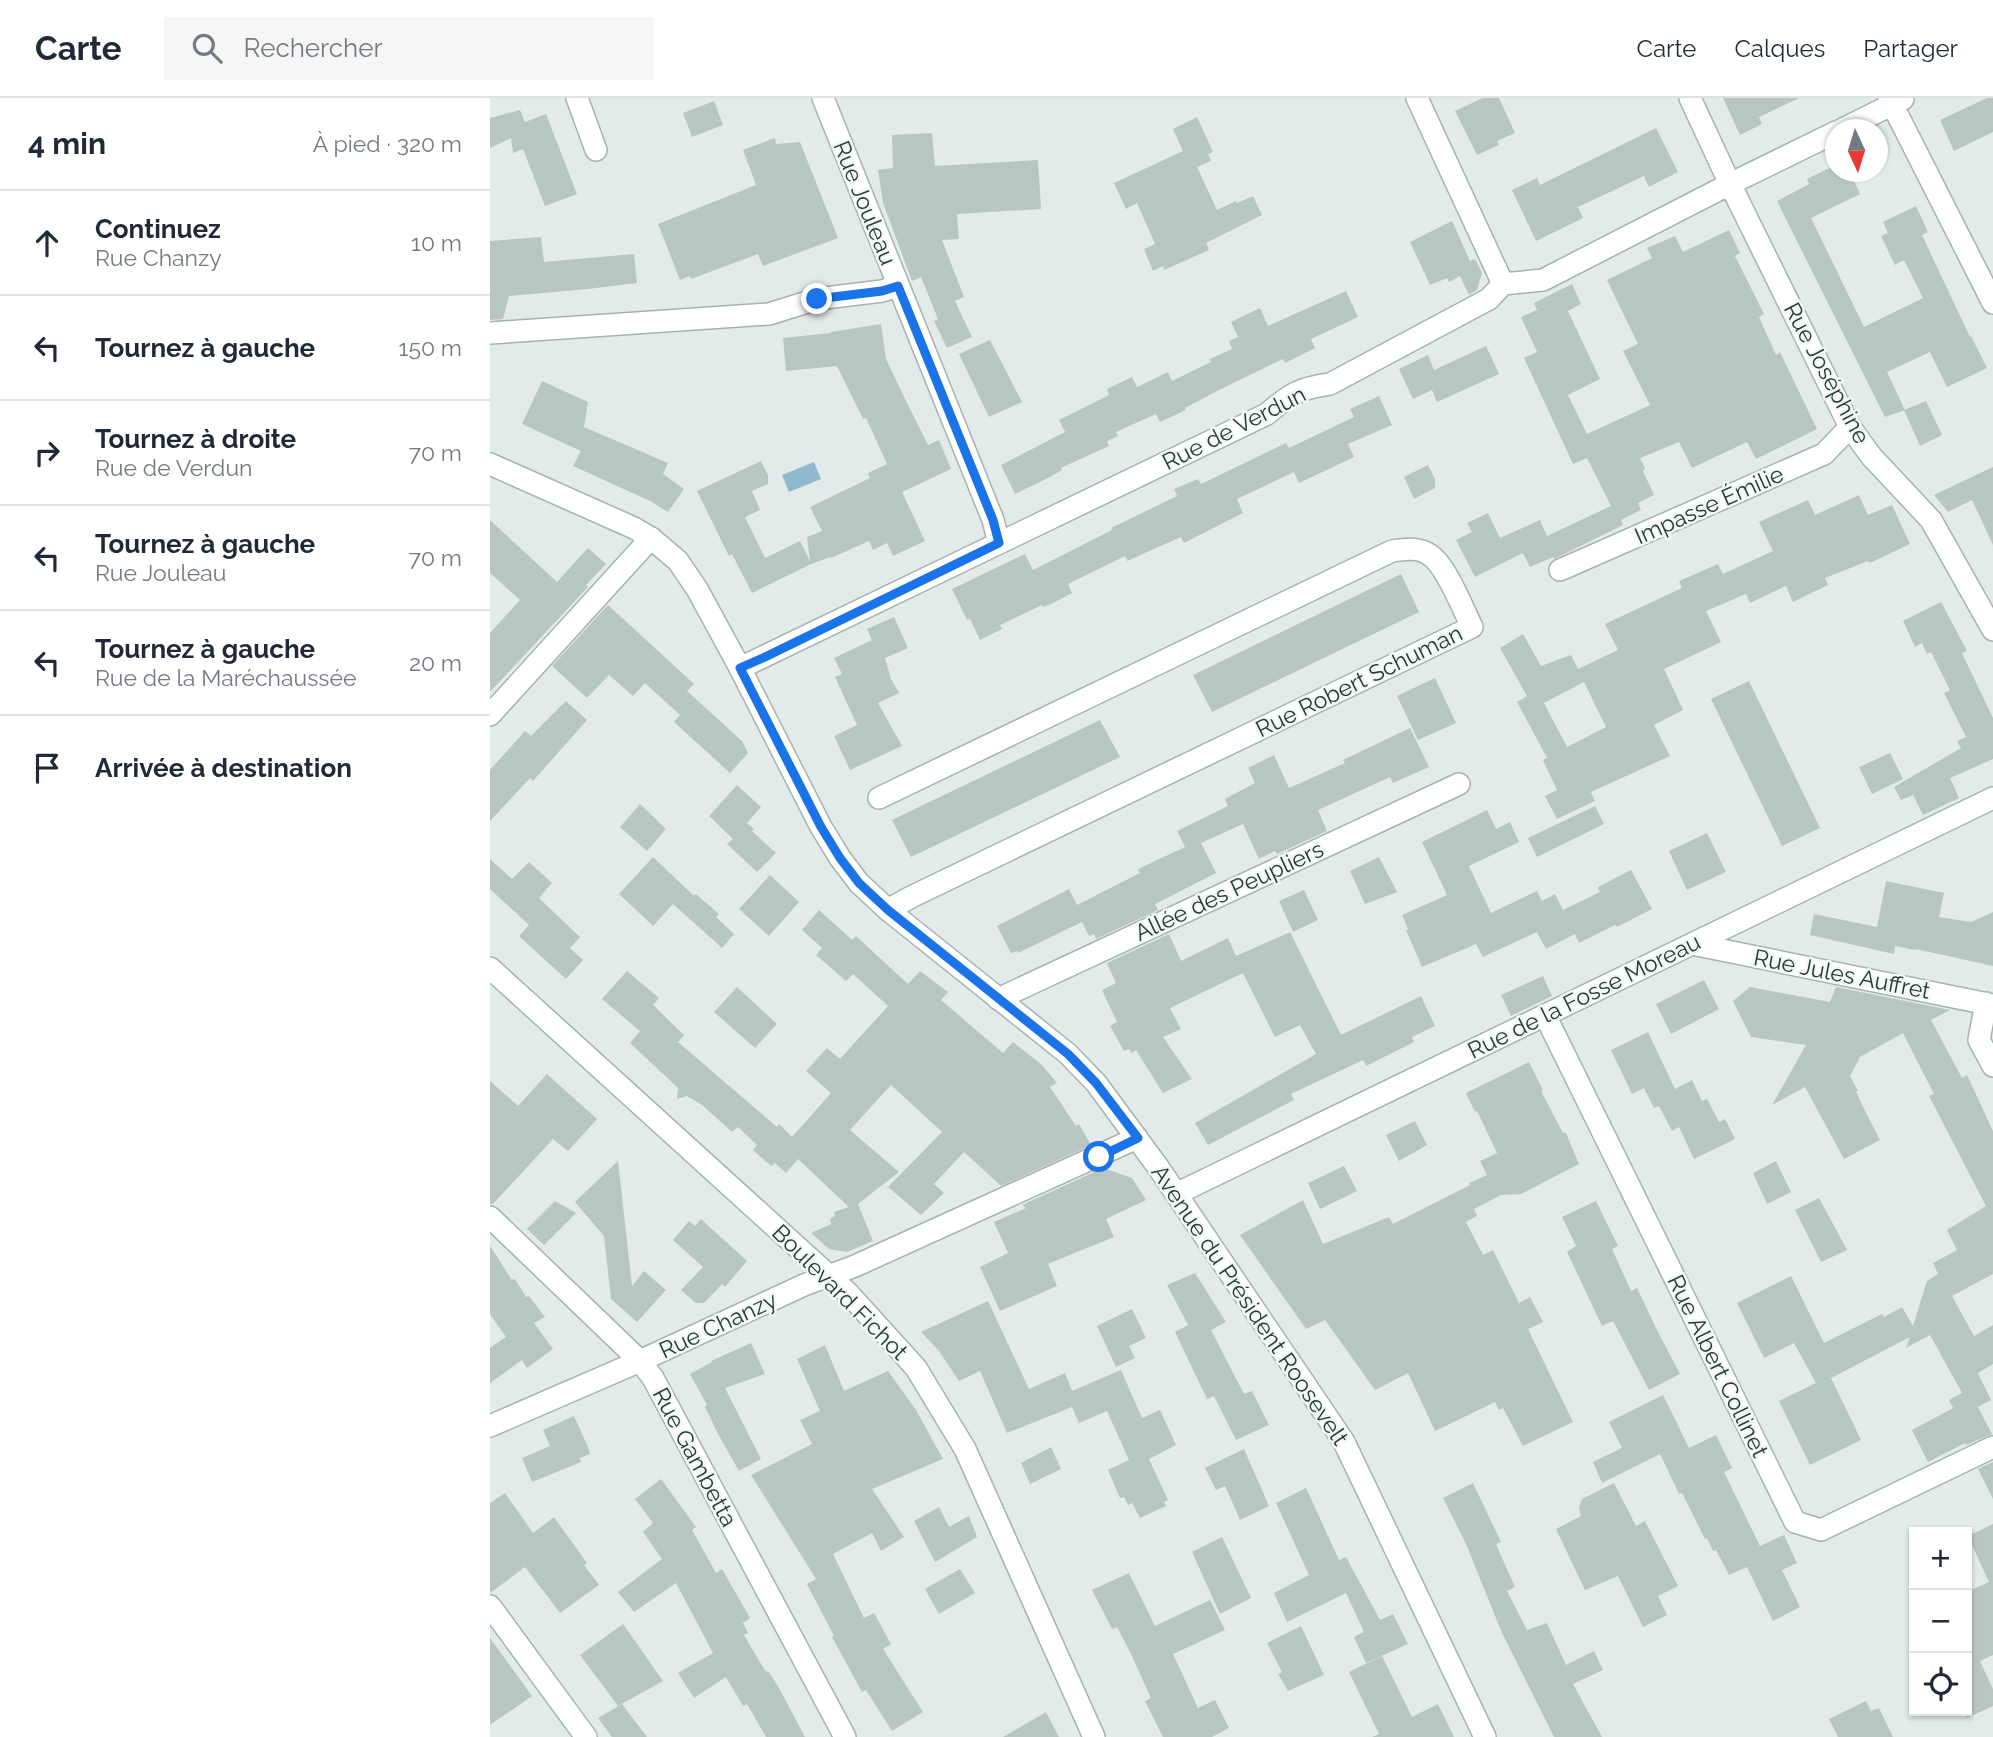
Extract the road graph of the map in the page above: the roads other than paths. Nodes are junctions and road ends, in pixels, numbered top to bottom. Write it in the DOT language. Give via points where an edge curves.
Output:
graph roads {
  1 [pos="577,98"];
  2 [pos="823,98"];
  3 [pos="1417,98"];
  4 [pos="1690,98"];
  5 [pos="1896,100"];
  6 [pos="1861,119"];
  7 [pos="1825,137"];
  8 [pos="596,150"];
  9 [pos="1730,184"];
  10 [pos="1503,284"];
  11 [pos="898,286"];
  12 [pos="1993,303"];
  13 [pos="490,333"];
  14 [pos="1850,427"];
  15 [pos="490,464"];
  16 [pos="651,538"];
  17 [pos="999,543"];
  18 [pos="1560,570"];
  19 [pos="1993,630"];
  20 [pos="740,668"];
  21 [pos="490,715"];
  22 [pos="1459,784"];
  23 [pos="879,798"];
  24 [pos="1993,799"];
  25 [pos="888,910"];
  26 [pos="1692,944"];
  27 [pos="490,968"];
  28 [pos="998,999"];
  29 [pos="1989,1004"];
  30 [pos="1545,1015"];
  31 [pos="1993,1066"];
  32 [pos="1138,1138"];
  33 [pos="1176,1194"];
  34 [pos="490,1217"];
  35 [pos="829,1276"];
  36 [pos="640,1361"];
  37 [pos="490,1426"];
  38 [pos="1993,1447"];
  39 [pos="490,1606"];
  40 [pos="586,1737"];
  41 [pos="845,1737"];
  42 [pos="1094,1737"];
  43 [pos="1485,1737"];
  1 -- 8 [label="street"];
  2 -- 11 [label="street, Rue Jouleau"];
  3 -- 10 [label="street"];
  4 -- 9 [label="street, Rue Joséphine"];
  5 -- 6 [label="street"];
  5 -- 12 [label="street"];
  7 -- 9 [label="street"];
  9 -- 10 [label="street" via="1543,279"];
  9 -- 14 [label="street, Rue Joséphine"];
  10 -- 17 [label="street, Rue de Verdun" via="1489,299 1331,384 1308,387 1285,398 1268,414"];
  11 -- 13 [label="street" via="817,299 769,314"];
  11 -- 17 [label="street, Rue Jouleau"];
  14 -- 18 [label="street, Impasse Émilie" via="1824,454"];
  14 -- 19 [label="street, Rue Joséphine" via="1931,520"];
  15 -- 16 [label="street, Avenue du Président Roosevelt"];
  16 -- 20 [label="street, Avenue du Président Roosevelt" via="678,561"];
  16 -- 21 [label="street"];
  17 -- 20 [label="street, Rue de Verdun"];
  20 -- 25 [label="street, Avenue du Président Roosevelt" via="821,827 859,883"];
  22 -- 28 [label="street, Allée des Peupliers"];
  23 -- 25 [label="street, Rue Robert Schuman" via="1392,551 1419,550 1431,555 1441,565 1472,627"];
  24 -- 26 [label="street, Rue de la Fosse Moreau"];
  25 -- 28 [label="street, Avenue du Président Roosevelt"];
  26 -- 29 [label="street, Rue Jules Auffret"];
  26 -- 30 [label="street, Rue de la Fosse Moreau"];
  27 -- 35 [label="street, Boulevard Fichot"];
  28 -- 32 [label="street, Avenue du Président Roosevelt" via="1068,1054"];
  29 -- 31 [label="street" via="1979,1040"];
  30 -- 33 [label="street, Rue de la Fosse Moreau"];
  30 -- 38 [label="street, Rue Albert Collinet" via="1795,1522 1821,1530"];
  32 -- 33 [label="street, Avenue du Président Roosevelt"];
  32 -- 35 [label="street, Rue Chanzy"];
  33 -- 43 [label="street, Avenue du Président Roosevelt" via="1344,1442"];
  34 -- 36 [label="street, Rue Gambetta"];
  35 -- 36 [label="street, Rue Chanzy"];
  35 -- 42 [label="street, Boulevard Fichot" via="916,1368 965,1449"];
  36 -- 37 [label="street, Rue Chanzy"];
  36 -- 41 [label="street, Rue Gambetta"];
  39 -- 40 [label="street"];
}
